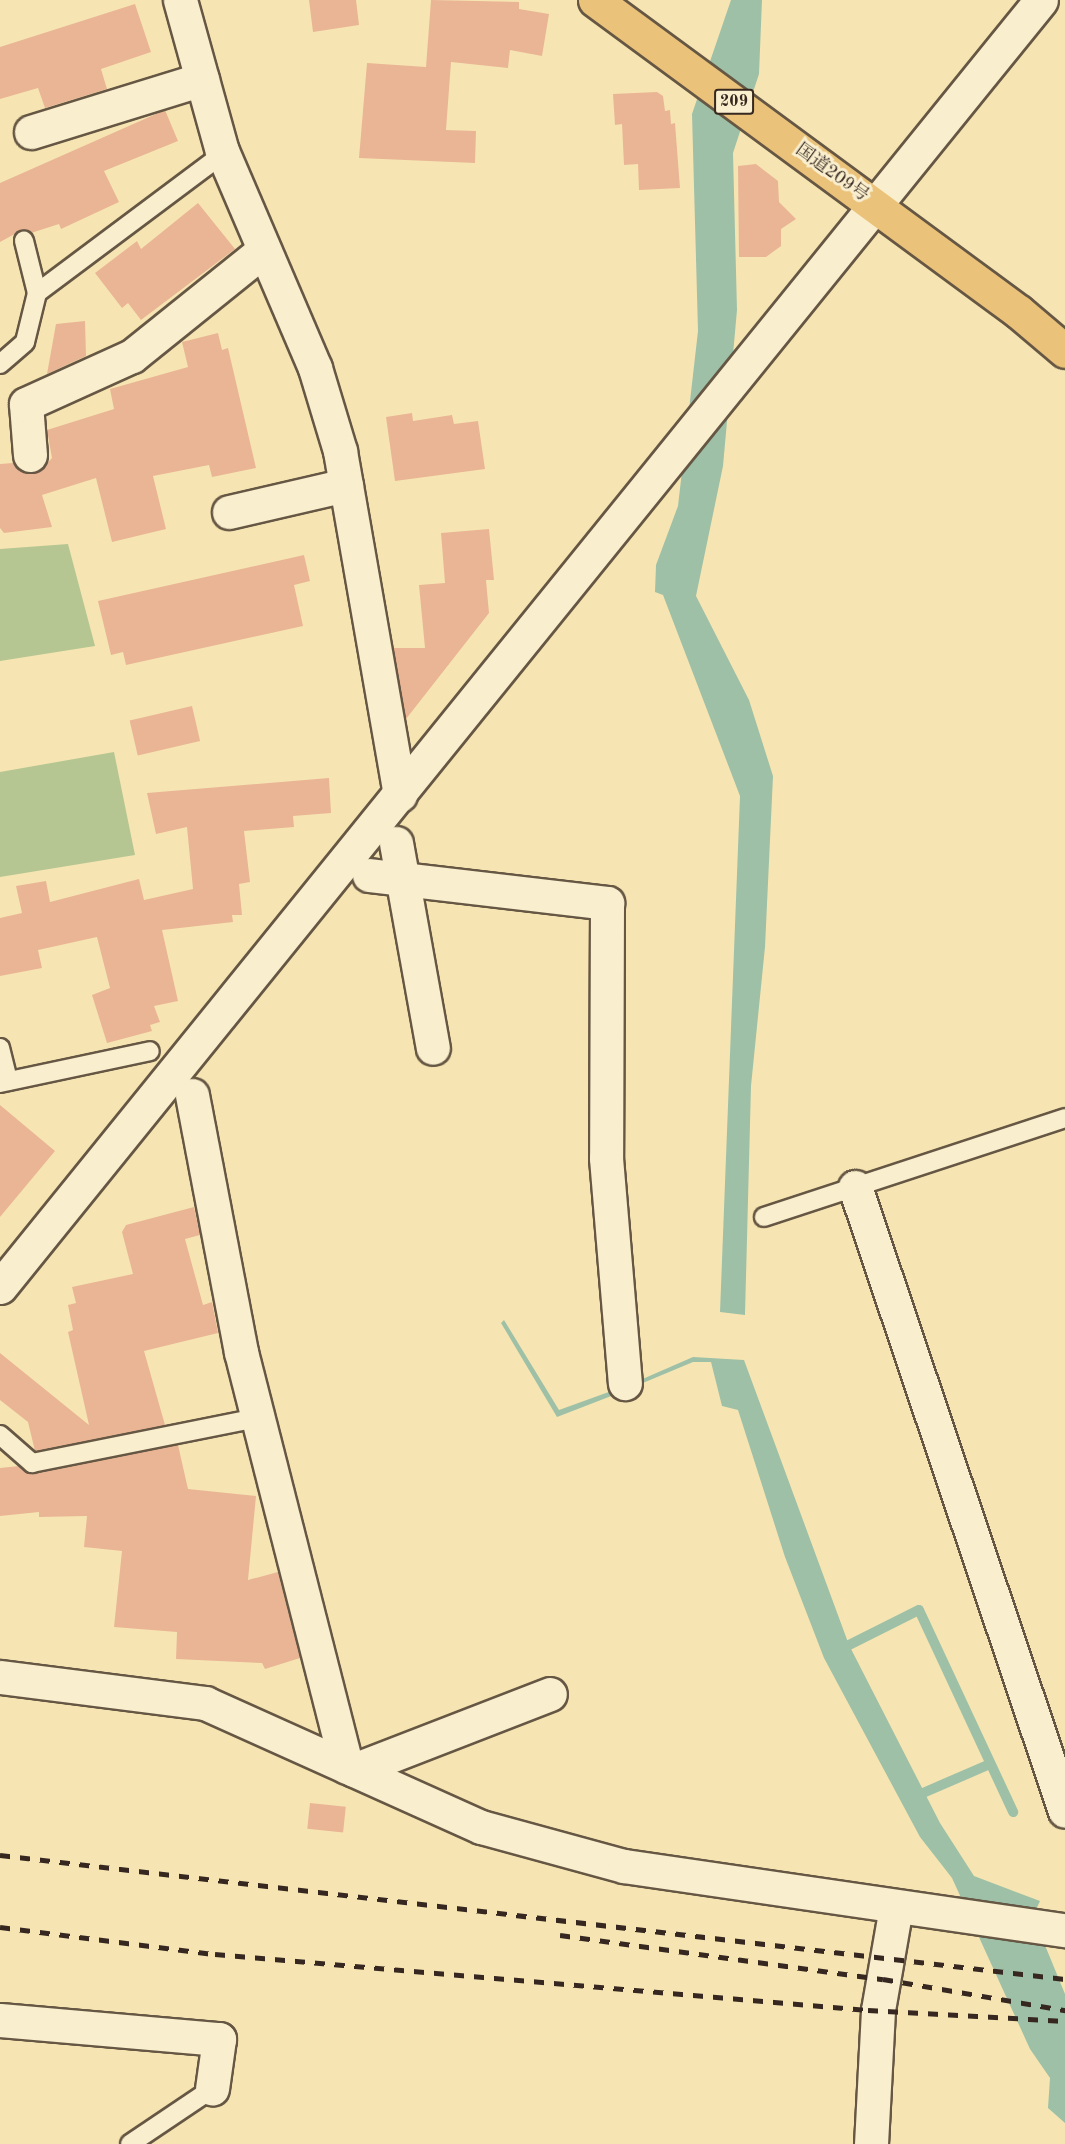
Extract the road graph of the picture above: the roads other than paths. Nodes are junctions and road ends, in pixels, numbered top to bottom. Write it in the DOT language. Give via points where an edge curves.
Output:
graph roads {
  1 [pos="180,0"];
  2 [pos="595,0"];
  3 [pos="1041,0"];
  4 [pos="202,79"];
  5 [pos="31,132"];
  6 [pos="224,154"];
  7 [pos="874,203"];
  8 [pos="24,242"];
  9 [pos="264,250"];
  10 [pos="37,293"];
  11 [pos="1065,351"];
  12 [pos="0,364"];
  13 [pos="30,455"];
  14 [pos="346,485"];
  15 [pos="229,512"];
  16 [pos="400,795"];
  17 [pos="396,843"];
  18 [pos="385,877"];
  19 [pos="0,1048"];
  20 [pos="433,1048"];
  21 [pos="150,1051"];
  22 [pos="4,1079"];
  23 [pos="192,1095"];
  24 [pos="1065,1118"];
  25 [pos="855,1187"];
  26 [pos="764,1217"];
  27 [pos="0,1287"];
  28 [pos="625,1383"];
  29 [pos="258,1418"];
  30 [pos="0,1436"];
  31 [pos="0,1677"];
  32 [pos="550,1694"];
  33 [pos="351,1769"];
  34 [pos="1065,1811"];
  35 [pos="896,1907"];
  36 [pos="1065,1930"];
  37 [pos="0,2020"];
  38 [pos="212,2089"];
  39 [pos="130,2144"];
  40 [pos="871,2144"];
  1 -- 4 [label="street"];
  2 -- 7 [label="highway, 国道209号 / 209"];
  3 -- 7 [label="street"];
  4 -- 5 [label="street"];
  4 -- 6 [label="street"];
  6 -- 9 [label="street"];
  6 -- 10 [label="lane"];
  7 -- 11 [label="highway, 国道209号 / 209"];
  7 -- 16 [label="street"];
  8 -- 10 [label="lane"];
  9 -- 13 [label="street" via="132,356 26,404"];
  9 -- 14 [label="street" via="315,368"];
  10 -- 12 [label="lane" via="25,342"];
  14 -- 15 [label="street"];
  14 -- 16 [label="street"];
  16 -- 27 [label="street"];
  17 -- 18 [label="street"];
  18 -- 20 [label="street"];
  18 -- 28 [label="street" via="606,903 606,1158"];
  19 -- 22 [label="lane"];
  21 -- 22 [label="lane"];
  23 -- 29 [label="street"];
  24 -- 25 [label="lane"];
  25 -- 26 [label="lane"];
  25 -- 34 [label="street"];
  29 -- 30 [label="lane" via="32,1463"];
  29 -- 33 [label="street"];
  31 -- 33 [label="street" via="206,1703"];
  32 -- 33 [label="street"];
  33 -- 35 [label="street" via="481,1827 624,1866"];
  35 -- 36 [label="street"];
  35 -- 40 [label="street" via="878,2010"];
  37 -- 38 [label="street" via="219,2039"];
  38 -- 39 [label="lane"];
}
